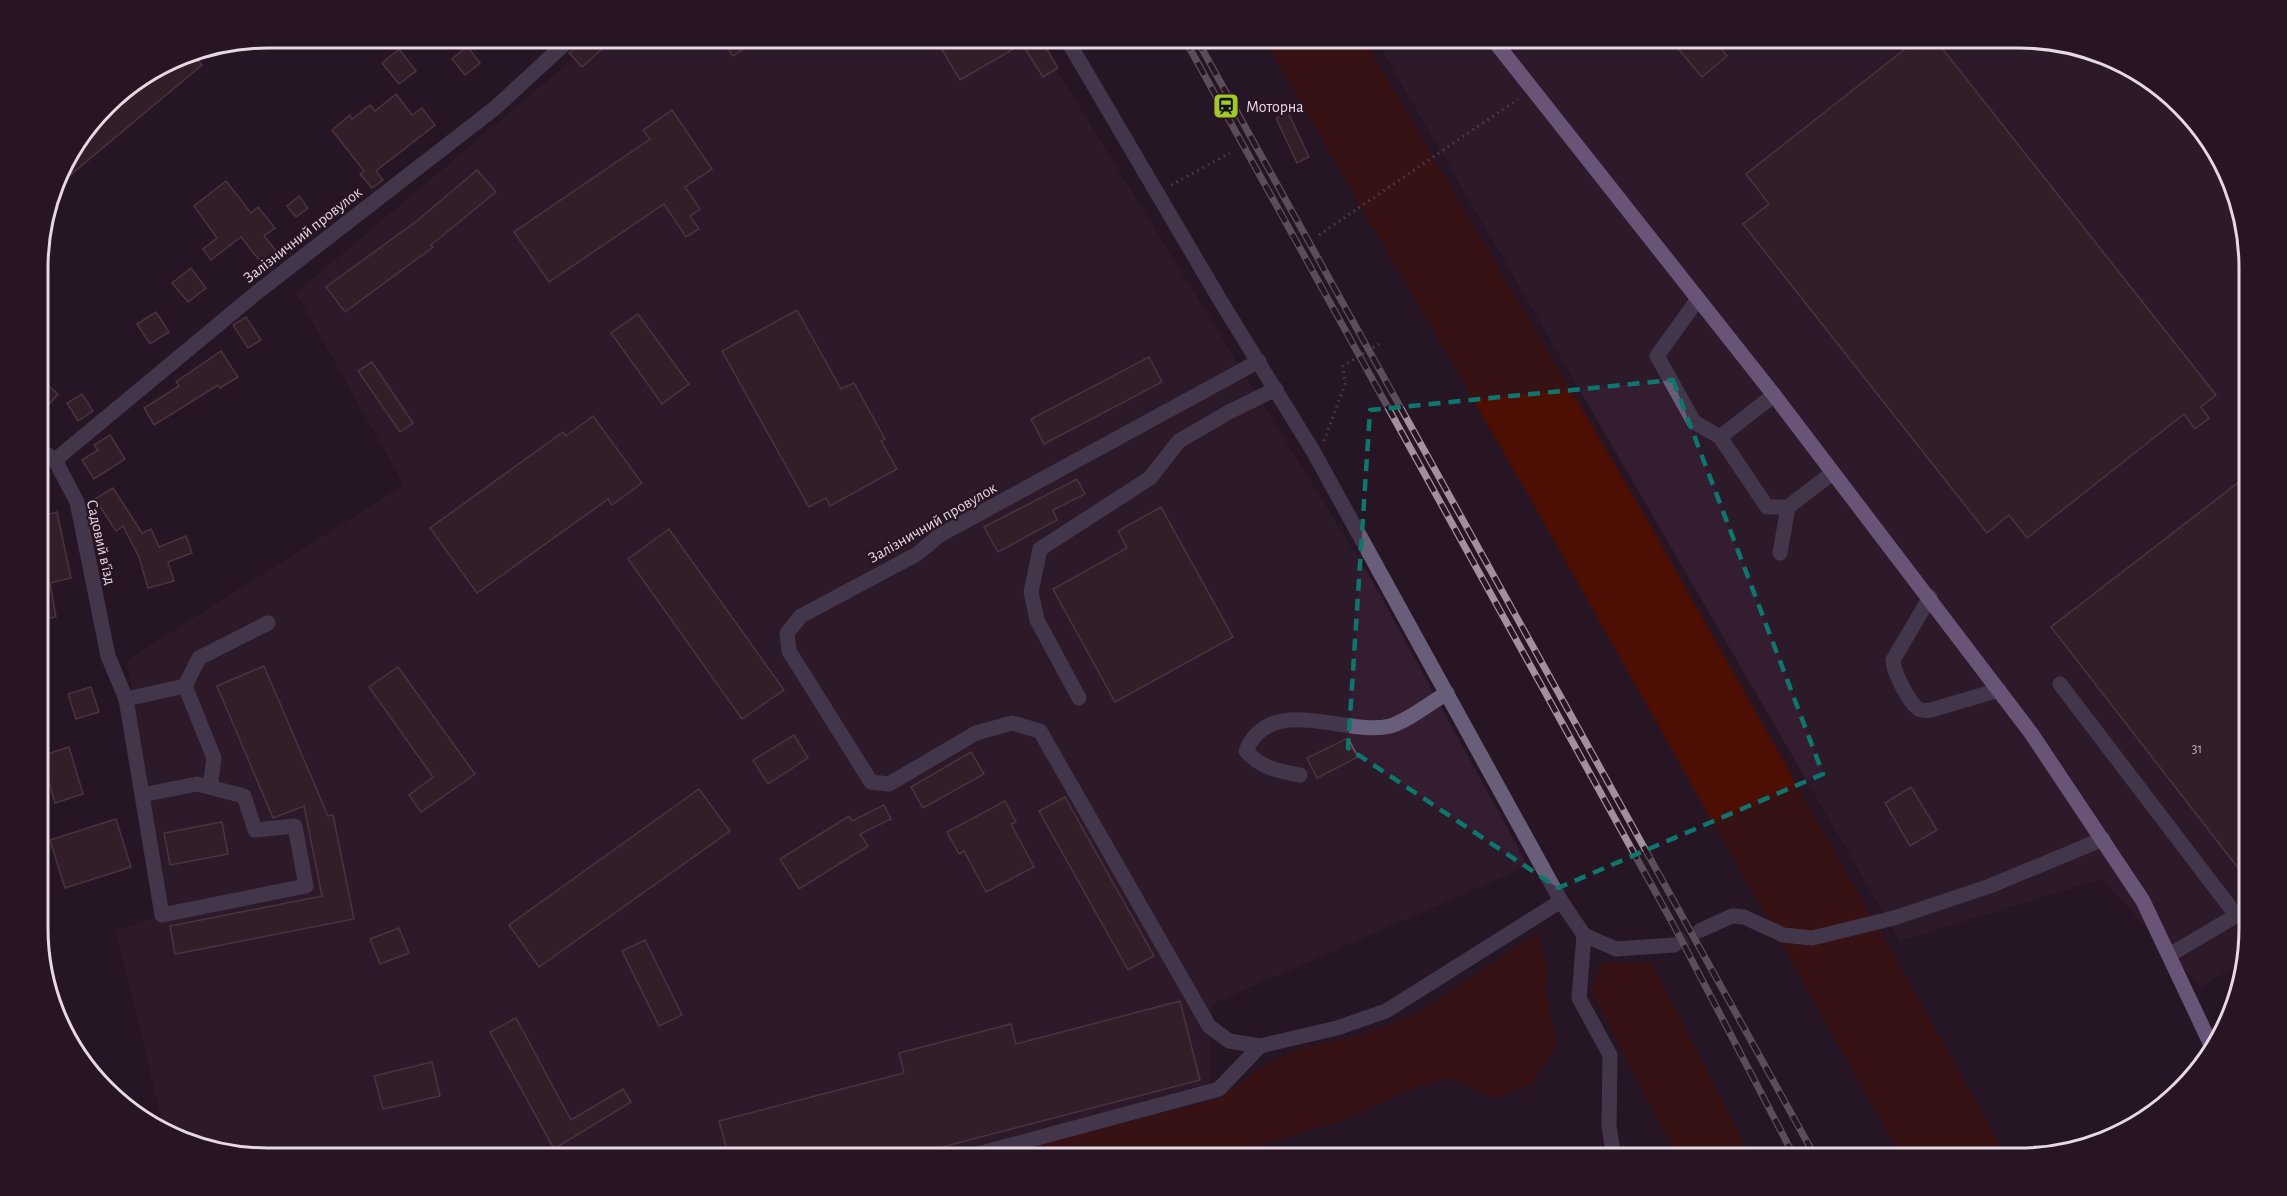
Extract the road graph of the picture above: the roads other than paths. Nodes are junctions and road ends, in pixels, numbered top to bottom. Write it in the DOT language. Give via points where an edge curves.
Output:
graph roads {
  1 [pos="561,48"];
  2 [pos="1072,48"];
  3 [pos="1500,48"];
  4 [pos="1698,299"];
  5 [pos="1258,361"];
  6 [pos="1276,389"];
  7 [pos="1774,395"];
  8 [pos="1720,437"];
  9 [pos="48,455"];
  10 [pos="55,460"];
  11 [pos="1831,474"];
  12 [pos="1788,507"];
  13 [pos="1780,553"];
  14 [pos="1930,597"];
  15 [pos="268,623"];
  16 [pos="2060,684"];
  17 [pos="185,686"];
  18 [pos="1999,690"];
  19 [pos="1447,693"];
  20 [pos="1079,698"];
  21 [pos="126,699"];
  22 [pos="1300,775"];
  23 [pos="210,788"];
  24 [pos="142,795"];
  25 [pos="2103,839"];
  26 [pos="1561,901"];
  27 [pos="2239,913"];
  28 [pos="2236,915"];
  29 [pos="1701,930"];
  30 [pos="1584,935"];
  31 [pos="1674,945"];
  32 [pos="2170,954"];
  33 [pos="2209,1040"];
  34 [pos="1260,1047"];
  35 [pos="1000,1148"];
  36 [pos="1612,1148"];
  1 -- 10 [label="street, Залізничний провулок" via="495,108 261,289"];
  2 -- 5 [label="street"];
  3 -- 4 [label="main road"];
  4 -- 7 [label="main road"];
  4 -- 8 [label="street" via="1657,356 1694,422"];
  5 -- 6 [label="street"];
  5 -- 34 [label="street, Залізничний провулок" via="940,535 917,554 801,616 787,633 789,651 871,782 889,784 976,733 1012,723 1040,732 1209,1026 1229,1041"];
  6 -- 19 [label="street"];
  6 -- 20 [label="street" via="1179,441 1150,478 1040,549 1031,592 1037,620"];
  7 -- 8 [label="street"];
  7 -- 11 [label="main road"];
  8 -- 12 [label="street" via="1767,507"];
  9 -- 10 [label="street, Садовий в’їзд"];
  10 -- 21 [label="street, Садовий в’їзд" via="77,502 108,656"];
  11 -- 12 [label="street"];
  11 -- 14 [label="main road"];
  12 -- 13 [label="street"];
  14 -- 18 [label="main road"];
  14 -- 18 [label="street" via="1893,660 1893,670 1914,705 1931,710"];
  15 -- 17 [label="street" via="199,658"];
  16 -- 28 [label="street"];
  17 -- 21 [label="street"];
  17 -- 23 [label="street" via="214,758"];
  18 -- 25 [label="main road"];
  19 -- 22 [label="street" via="1391,726 1359,727 1310,719 1274,723 1252,737 1246,751 1257,764"];
  19 -- 26 [label="street"];
  21 -- 24 [label="street, Садовий в’їзд"];
  23 -- 24 [label="street" via="197,784"];
  23 -- 24 [label="street, Садовий в’їзд" via="244,796 255,830 295,826 306,886 162,915"];
  25 -- 29 [label="street" via="1979,890 1894,918 1812,938 1783,935 1744,917 1732,916"];
  25 -- 32 [label="main road" via="2143,901"];
  26 -- 30 [label="street"];
  26 -- 34 [label="street" via="1386,1011"];
  27 -- 28 [label="street"];
  28 -- 32 [label="street"];
  30 -- 31 [label="street" via="1616,949"];
  30 -- 36 [label="street" via="1580,998 1610,1055"];
  32 -- 33 [label="main road"];
  34 -- 35 [label="street" via="1219,1089"];
}
